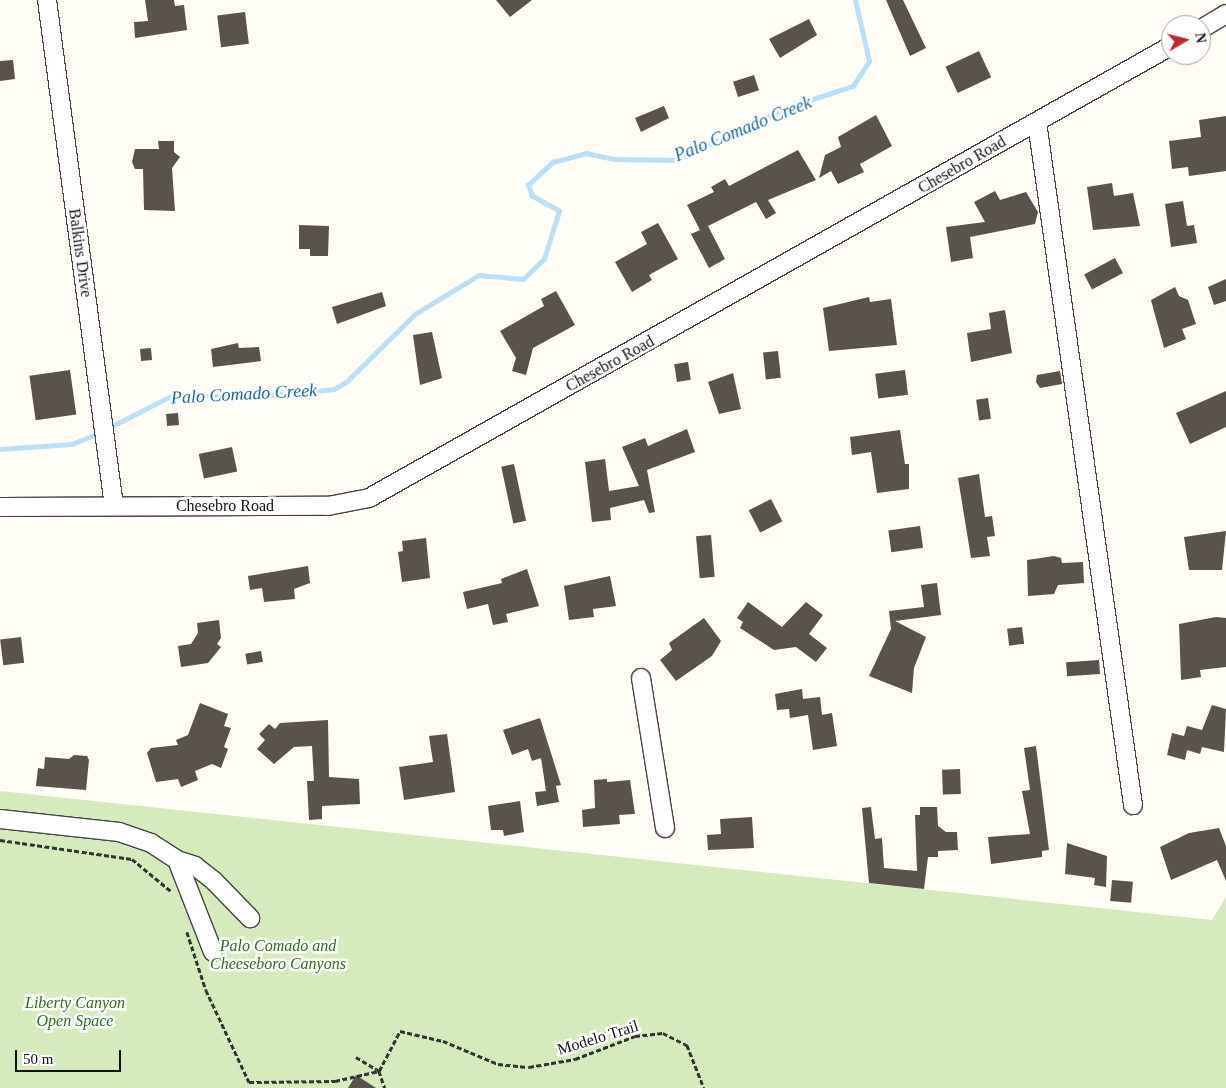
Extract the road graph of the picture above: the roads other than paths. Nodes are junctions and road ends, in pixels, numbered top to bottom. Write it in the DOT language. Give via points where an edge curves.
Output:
graph roads {
  1 [pos="46,0"];
  2 [pos="1226,14"];
  3 [pos="1211,23"];
  4 [pos="1161,52"];
  5 [pos="1036,122"];
  6 [pos="114,506"];
  7 [pos="0,507"];
  8 [pos="641,678"];
  9 [pos="1134,806"];
  10 [pos="0,819"];
  11 [pos="666,828"];
  12 [pos="177,860"];
  13 [pos="250,918"];
  14 [pos="212,952"];
  1 -- 6 [label="street, Balkins Drive"];
  2 -- 3 [label="street"];
  4 -- 5 [label="street, Chesebro Road"];
  5 -- 6 [label="street, Chesebro Road" via="396,487 352,503 328,506"];
  5 -- 9 [label="street"];
  6 -- 7 [label="street, Chesebro Road"];
  8 -- 11 [label="street"];
  10 -- 12 [label="street" via="119,832 151,843"];
  12 -- 13 [label="street" via="195,866 214,881"];
  12 -- 14 [label="street"];
}
